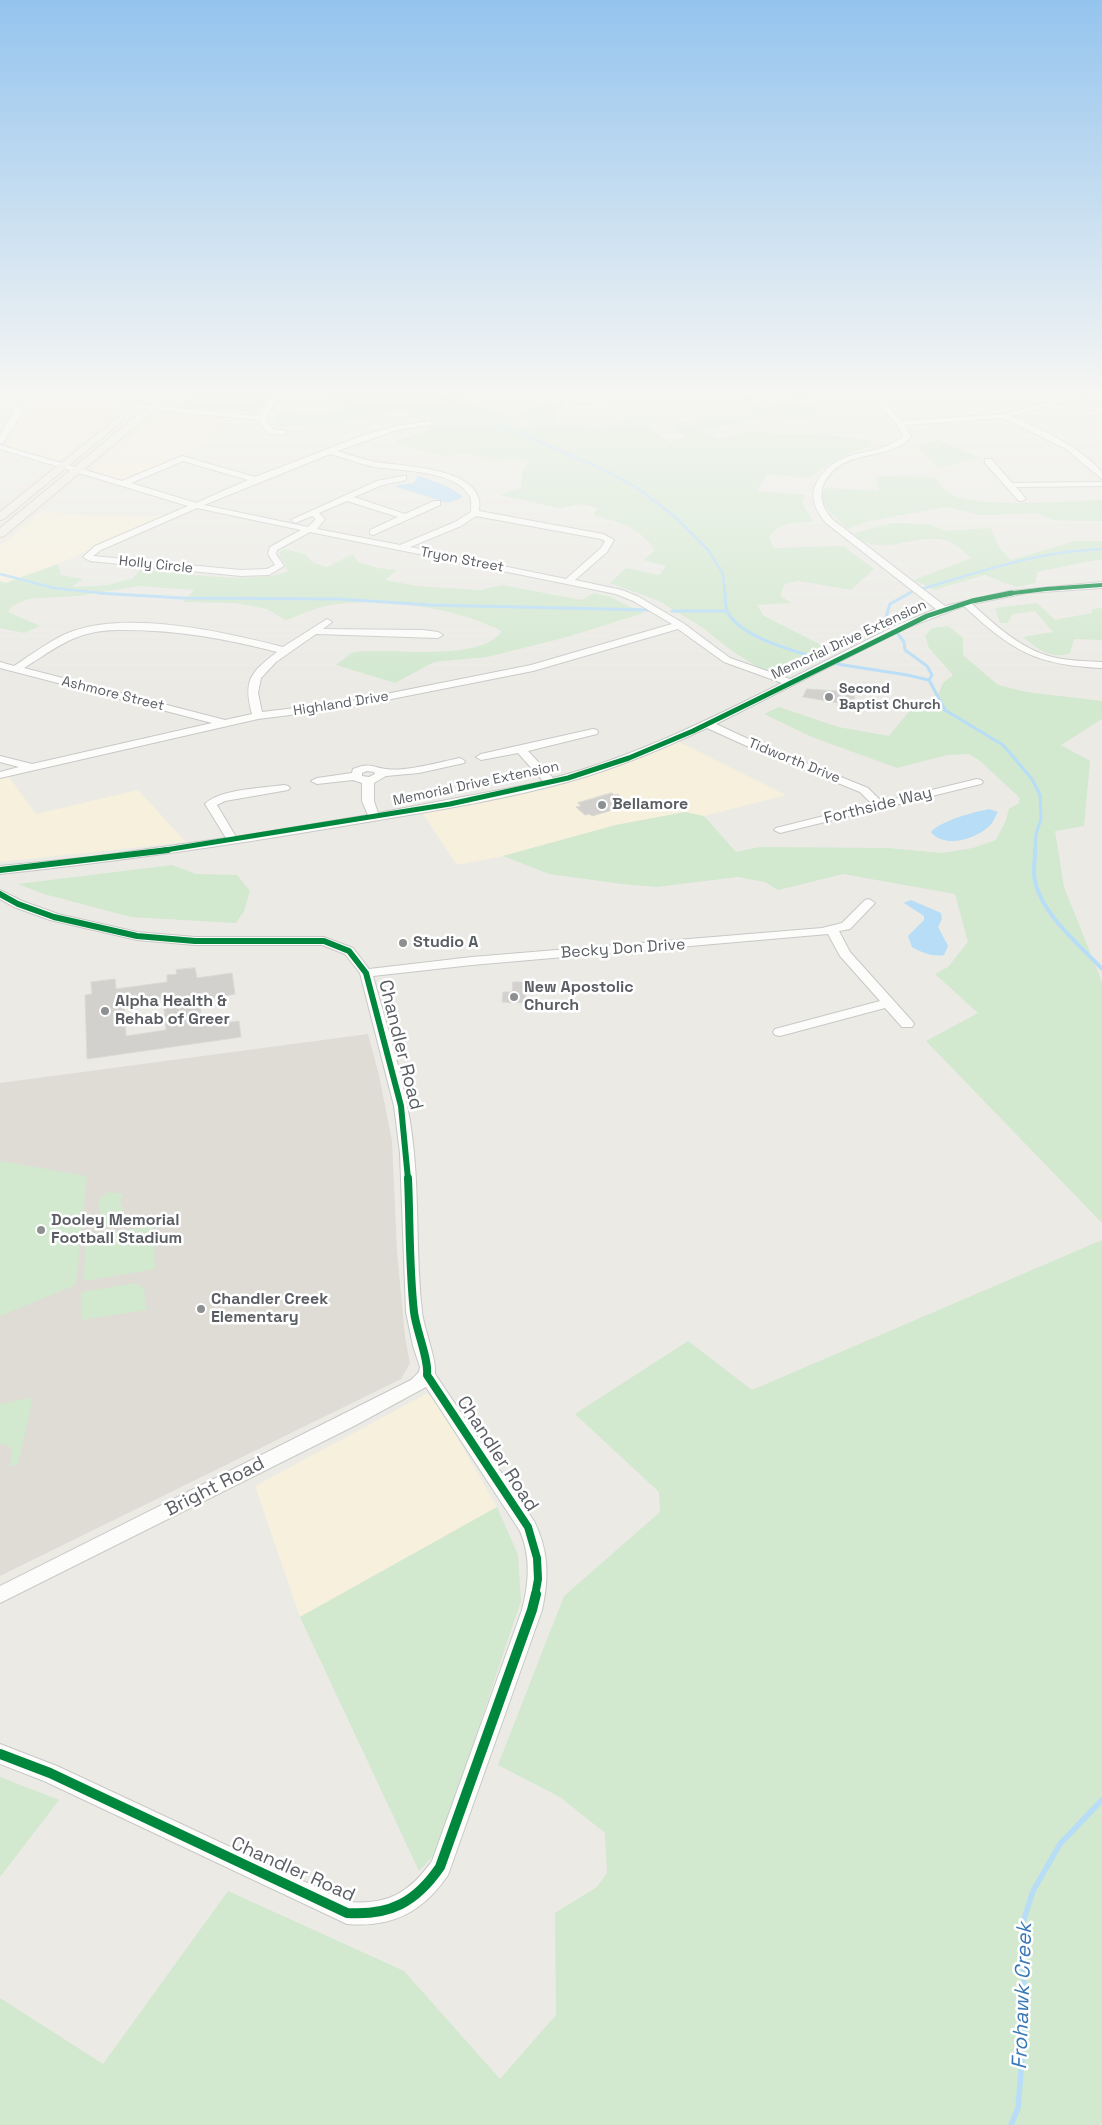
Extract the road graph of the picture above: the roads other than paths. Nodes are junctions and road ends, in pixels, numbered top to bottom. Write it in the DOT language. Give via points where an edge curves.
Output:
graph roads {
  1 [pos="33,490"];
  2 [pos="53,490"];
  3 [pos="142,490"];
  4 [pos="231,490"];
  5 [pos="364,490"];
  6 [pos="470,490"];
  7 [pos="818,490"];
  8 [pos="1014,490"];
  9 [pos="347,498"];
  10 [pos="1022,499"];
  11 [pos="437,503"];
  12 [pos="194,506"];
  13 [pos="314,512"];
  14 [pos="475,513"];
  15 [pos="0,517"];
  16 [pos="405,517"];
  17 [pos="295,520"];
  18 [pos="310,530"];
  19 [pos="374,532"];
  20 [pos="0,534"];
  21 [pos="400,549"];
  22 [pos="569,581"];
  23 [pos="1102,585"];
  24 [pos="966,603"];
  25 [pos="944,610"];
  26 [pos="326,622"];
  27 [pos="680,626"];
  28 [pos="315,631"];
  29 [pos="438,635"];
  30 [pos="285,651"];
  31 [pos="0,665"];
  32 [pos="1102,665"];
  33 [pos="15,669"];
  34 [pos="790,682"];
  35 [pos="258,716"];
  36 [pos="706,723"];
  37 [pos="226,724"];
  38 [pos="593,732"];
  39 [pos="521,749"];
  40 [pos="481,758"];
  41 [pos="0,759"];
  42 [pos="460,762"];
  43 [pos="32,768"];
  44 [pos="381,773"];
  45 [pos="0,775"];
  46 [pos="356,776"];
  47 [pos="317,781"];
  48 [pos="368,781"];
  49 [pos="976,782"];
  50 [pos="551,783"];
  51 [pos="284,788"];
  52 [pos="879,805"];
  53 [pos="374,817"];
  54 [pos="780,830"];
  55 [pos="234,841"];
  56 [pos="0,870"];
  57 [pos="0,894"];
  58 [pos="869,903"];
  59 [pos="832,930"];
  60 [pos="366,972"];
  61 [pos="888,1003"];
  62 [pos="907,1024"];
  63 [pos="780,1032"];
  64 [pos="427,1375"];
  65 [pos="0,1595"];
  66 [pos="0,1754"];
  1 -- 15 [label="main road"];
  2 -- 20 [label="main road"];
  3 -- 12 [label="street, Tryon Street"];
  4 -- 12 [label="street"];
  5 -- 9 [label="street"];
  6 -- 14 [label="street" via="477,501"];
  7 -- 25 [label="street" via="818,502 829,521"];
  8 -- 10 [label="street"];
  9 -- 13 [label="street"];
  9 -- 16 [label="street"];
  11 -- 16 [label="street"];
  12 -- 18 [label="street, Tryon Street"];
  12 -- 18 [label="street, Holly Circle" via="98,548 87,557 231,573 264,573 280,566 272,554 273,549"];
  13 -- 17 [label="street"];
  13 -- 18 [label="street" via="321,519"];
  14 -- 21 [label="street" via="458,524"];
  14 -- 22 [label="street" via="610,540 604,550"];
  16 -- 19 [label="street"];
  18 -- 21 [label="street, Tryon Street"];
  21 -- 22 [label="street, Tryon Street"];
  22 -- 27 [label="street, Tryon Street" via="628,595"];
  23 -- 24 [label="street, Memorial Drive Extension" via="1028,590"];
  24 -- 25 [label="street, Memorial Drive Extension"];
  24 -- 32 [label="street" via="1038,656 1062,662"];
  25 -- 34 [label="street, Memorial Drive Extension" via="910,623"];
  26 -- 28 [label="street"];
  27 -- 34 [label="street, Tryon Street" via="727,660"];
  27 -- 35 [label="street, Highland Drive" via="533,668 346,705"];
  28 -- 29 [label="street"];
  28 -- 30 [label="street"];
  30 -- 33 [label="street" via="197,630 115,627 70,635"];
  30 -- 35 [label="street" via="272,660 254,681 252,687"];
  31 -- 33 [label="street, Ashmore Street"];
  33 -- 37 [label="street, Ashmore Street"];
  34 -- 36 [label="street, Memorial Drive Extension"];
  35 -- 37 [label="street, Highland Drive"];
  36 -- 50 [label="street, Memorial Drive Extension" via="629,757"];
  36 -- 52 [label="street, Tidworth Drive" via="753,746 864,790"];
  37 -- 43 [label="street, Highland Drive"];
  38 -- 39 [label="street"];
  39 -- 40 [label="street"];
  39 -- 50 [label="street"];
  41 -- 43 [label="street"];
  42 -- 44 [label="street"];
  43 -- 45 [label="street, Highland Drive"];
  44 -- 46 [label="street" via="376,768 366,767 357,771"];
  44 -- 48 [label="street"];
  46 -- 47 [label="street"];
  46 -- 48 [label="street"];
  48 -- 53 [label="street" via="368,801"];
  49 -- 52 [label="street, Forthside Way"];
  50 -- 53 [label="street, Memorial Drive Extension"];
  51 -- 55 [label="street" via="222,798 211,804"];
  52 -- 54 [label="street, Forthside Way"];
  53 -- 55 [label="street, Memorial Drive Extension"];
  55 -- 56 [label="street, Memorial Drive Extension" via="104,860"];
  57 -- 60 [label="street, Chandler Road" via="54,917 136,936 332,943 354,955"];
  58 -- 59 [label="street, Becky Don Drive" via="846,926"];
  59 -- 60 [label="street, Becky Don Drive"];
  59 -- 61 [label="street" via="844,953"];
  60 -- 64 [label="street, Chandler Road" via="401,1106 407,1152 414,1312 428,1367"];
  61 -- 62 [label="street"];
  61 -- 63 [label="street"];
  64 -- 65 [label="street, Bright Road" via="417,1385 364,1413"];
  64 -- 66 [label="street, Chandler Road" via="528,1528 536,1549 539,1580 529,1619 440,1867 416,1897 383,1913 347,1913 50,1773"];
}
